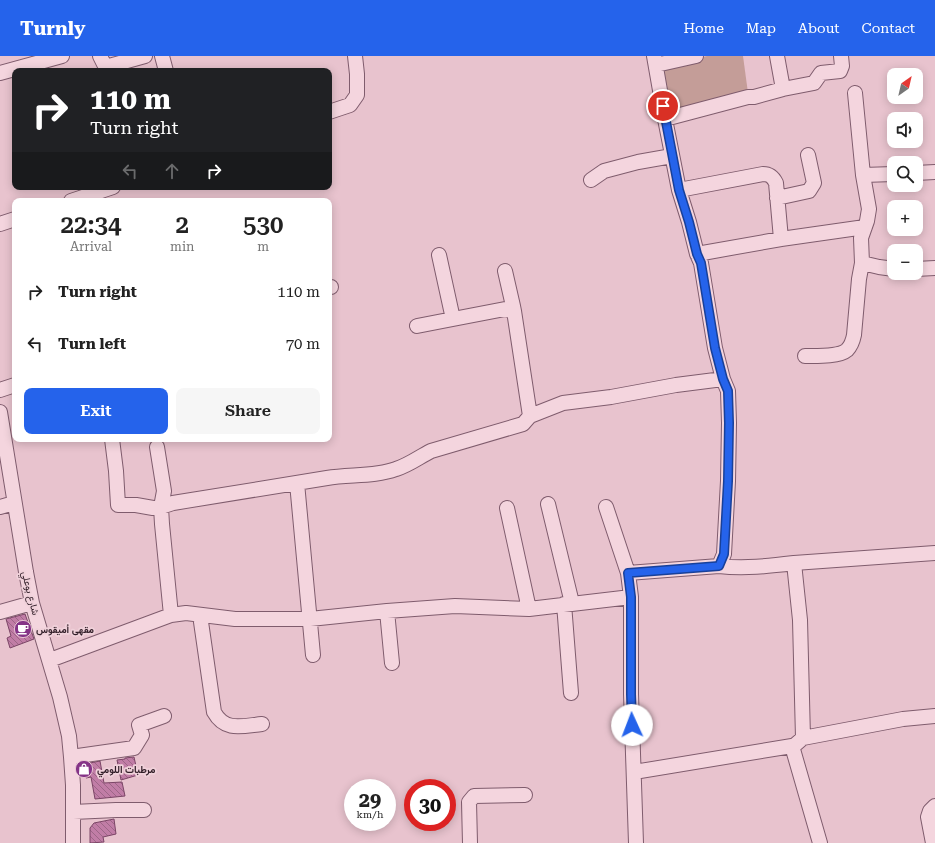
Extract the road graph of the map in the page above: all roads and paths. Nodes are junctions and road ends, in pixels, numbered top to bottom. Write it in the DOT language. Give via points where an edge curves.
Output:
graph roads {
  1 [pos="62,56"];
  2 [pos="100,56"];
  3 [pos="145,56"];
  4 [pos="162,56"];
  5 [pos="354,56"];
  6 [pos="696,56"];
  7 [pos="777,56"];
  8 [pos="841,56"];
  9 [pos="655,60"];
  10 [pos="18,68"];
  11 [pos="165,68"];
  12 [pos="12,70"];
  13 [pos="0,73"];
  14 [pos="783,89"];
  15 [pos="856,93"];
  16 [pos="332,111"];
  17 [pos="665,119"];
  18 [pos="808,155"];
  19 [pos="672,156"];
  20 [pos="935,172"];
  21 [pos="923,173"];
  22 [pos="887,174"];
  23 [pos="863,175"];
  24 [pos="591,180"];
  25 [pos="104,190"];
  26 [pos="679,190"];
  27 [pos="80,198"];
  28 [pos="777,198"];
  29 [pos="12,220"];
  30 [pos="0,224"];
  31 [pos="863,233"];
  32 [pos="781,239"];
  33 [pos="697,254"];
  34 [pos="440,256"];
  35 [pos="862,263"];
  36 [pos="887,268"];
  37 [pos="923,268"];
  38 [pos="935,268"];
  39 [pos="505,271"];
  40 [pos="514,311"];
  41 [pos="453,319"];
  42 [pos="418,326"];
  43 [pos="805,356"];
  44 [pos="723,379"];
  45 [pos="12,386"];
  46 [pos="0,390"];
  47 [pos="0,412"];
  48 [pos="530,416"];
  49 [pos="112,442"];
  50 [pos="157,447"];
  51 [pos="297,483"];
  52 [pos="14,503"];
  53 [pos="548,504"];
  54 [pos="0,507"];
  55 [pos="161,507"];
  56 [pos="606,507"];
  57 [pos="507,508"];
  58 [pos="935,553"];
  59 [pos="794,563"];
  60 [pos="719,566"];
  61 [pos="628,573"];
  62 [pos="631,597"];
  63 [pos="32,603"];
  64 [pos="568,604"];
  65 [pos="529,609"];
  66 [pos="387,611"];
  67 [pos="0,612"];
  68 [pos="171,615"];
  69 [pos="200,615"];
  70 [pos="310,619"];
  71 [pos="313,655"];
  72 [pos="50,660"];
  73 [pos="392,663"];
  74 [pos="571,693"];
  75 [pos="164,716"];
  76 [pos="935,716"];
  77 [pos="262,724"];
  78 [pos="798,742"];
  79 [pos="71,757"];
  80 [pos="634,772"];
  81 [pos="525,795"];
  82 [pos="935,806"];
  83 [pos="144,810"];
  84 [pos="73,812"];
  85 [pos="74,843"];
  86 [pos="470,843"];
  87 [pos="636,843"];
  88 [pos="820,843"];
  89 [pos="933,843"];
  1 -- 10 [label="street"];
  2 -- 3 [label="street" via="104,64 110,66"];
  4 -- 11 [label="street"];
  5 -- 16 [label="street" via="357,95 350,105"];
  6 -- 9 [label="street"];
  7 -- 14 [label="street"];
  8 -- 14 [label="street" via="840,71 820,73 814,83"];
  9 -- 17 [label="street"];
  12 -- 13 [label="street"];
  14 -- 17 [label="street"];
  15 -- 23 [label="street"];
  17 -- 19 [label="street"];
  18 -- 28 [label="street" via="814,183 809,191"];
  19 -- 24 [label="street" via="604,171"];
  19 -- 26 [label="street"];
  20 -- 21 [label="street"];
  22 -- 23 [label="street"];
  23 -- 31 [label="street" via="869,209"];
  25 -- 27 [label="street"];
  26 -- 28 [label="street" via="767,174 776,183"];
  26 -- 33 [label="street"];
  28 -- 32 [label="street"];
  29 -- 30 [label="street"];
  31 -- 32 [label="street" via="846,230"];
  31 -- 35 [label="street"];
  32 -- 33 [label="street"];
  33 -- 44 [label="street" via="701,263 715,348"];
  34 -- 41 [label="street"];
  35 -- 36 [label="street"];
  35 -- 43 [label="street" via="852,343 847,350 838,354"];
  37 -- 38 [label="street"];
  39 -- 40 [label="street"];
  40 -- 41 [label="street" via="505,310"];
  40 -- 48 [label="street"];
  41 -- 42 [label="street"];
  44 -- 48 [label="street" via="563,403"];
  44 -- 60 [label="street" via="728,391 728,481 724,554"];
  45 -- 46 [label="street"];
  47 -- 52 [label="street, شارع بوعلي"];
  48 -- 51 [label="street" via="523,424 431,451 394,470"];
  49 -- 55 [label="street" via="118,505"];
  50 -- 55 [label="street" via="164,491"];
  51 -- 55 [label="street"];
  51 -- 70 [label="street"];
  52 -- 54 [label="street"];
  52 -- 63 [label="street, شارع بوعلي"];
  53 -- 64 [label="street"];
  55 -- 68 [label="street"];
  56 -- 61 [label="street"];
  57 -- 65 [label="street"];
  58 -- 59 [label="street"];
  59 -- 60 [label="street" via="759,567"];
  59 -- 78 [label="street" via="800,620"];
  60 -- 61 [label="street"];
  61 -- 62 [label="street"];
  62 -- 64 [label="street"];
  62 -- 80 [label="street"];
  63 -- 67 [label="street"];
  63 -- 72 [label="street, شارع بوعلي"];
  64 -- 65 [label="street"];
  64 -- 74 [label="street"];
  65 -- 66 [label="street" via="455,606"];
  66 -- 70 [label="street"];
  66 -- 73 [label="street"];
  68 -- 69 [label="street"];
  68 -- 72 [label="street"];
  69 -- 70 [label="street" via="235,619"];
  69 -- 77 [label="street" via="214,712 223,724"];
  70 -- 71 [label="street"];
  72 -- 79 [label="street, شارع بوعلي" via="66,721"];
  75 -- 79 [label="street" via="139,725 142,735 134,748"];
  76 -- 78 [label="street" via="903,719"];
  78 -- 80 [label="street"];
  78 -- 88 [label="street"];
  79 -- 84 [label="street, شارع بوعلي"];
  80 -- 87 [label="street"];
  81 -- 86 [label="street" via="474,796 468,802"];
  82 -- 89 [label="street" via="928,817"];
  83 -- 84 [label="street"];
  84 -- 85 [label="street, شارع بوعلي"];
}
